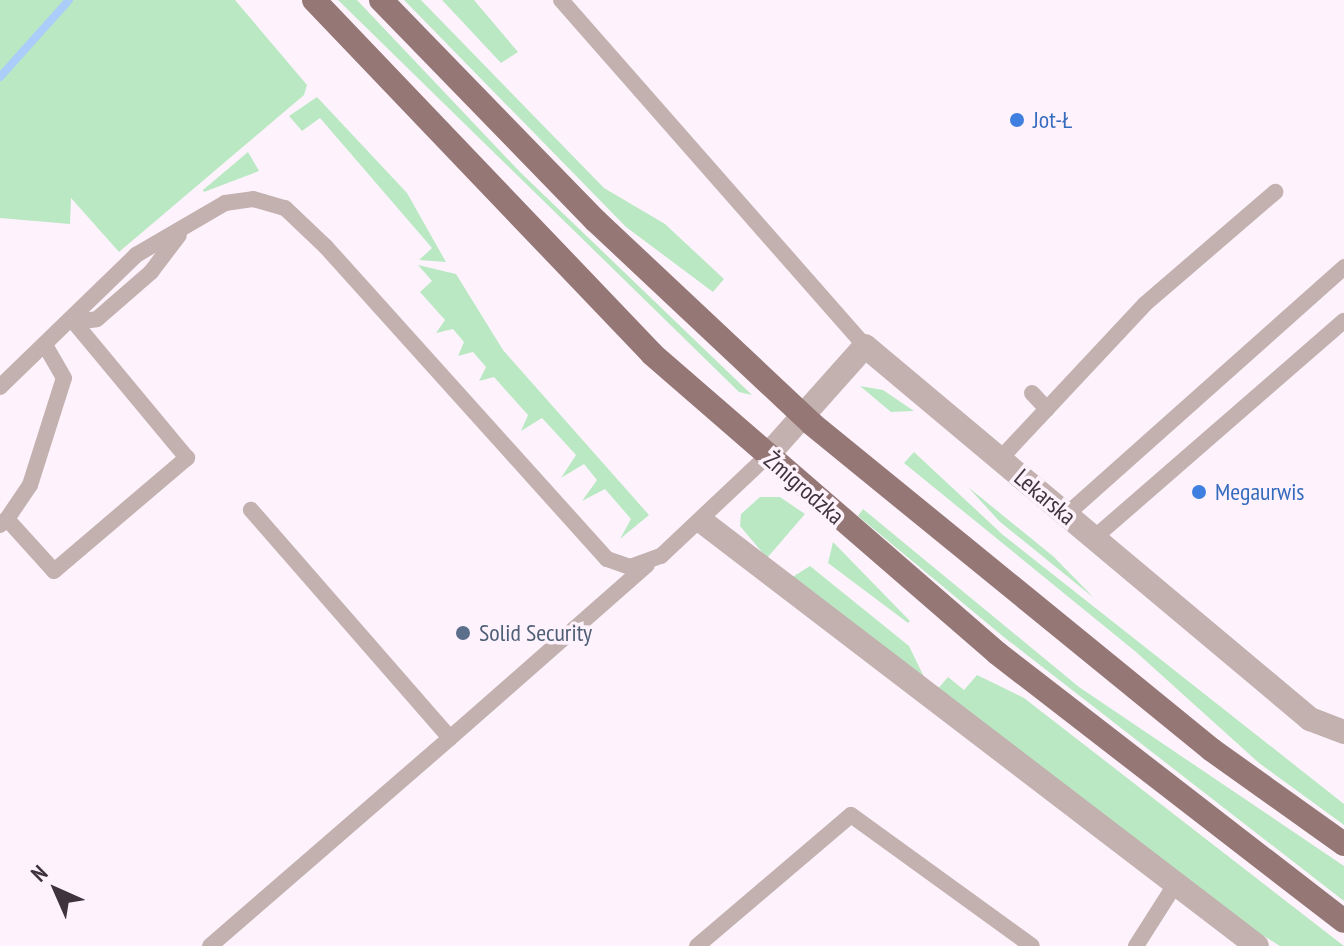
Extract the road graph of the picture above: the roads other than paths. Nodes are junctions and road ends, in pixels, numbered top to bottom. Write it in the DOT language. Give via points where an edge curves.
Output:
graph roads {
  1 [pos="314,0"];
  2 [pos="381,0"];
  3 [pos="561,0"];
  4 [pos="1275,192"];
  5 [pos="1344,267"];
  6 [pos="1344,321"];
  7 [pos="74,322"];
  8 [pos="865,346"];
  9 [pos="46,347"];
  10 [pos="0,387"];
  11 [pos="1032,393"];
  12 [pos="1047,409"];
  13 [pos="804,416"];
  14 [pos="767,456"];
  15 [pos="1000,459"];
  16 [pos="251,510"];
  17 [pos="1066,515"];
  18 [pos="4,522"];
  19 [pos="704,523"];
  20 [pos="1094,538"];
  21 [pos="649,563"];
  22 [pos="1344,732"];
  23 [pos="450,738"];
  24 [pos="1344,844"];
  25 [pos="1173,888"];
  26 [pos="1344,921"];
  27 [pos="1137,945"];
  28 [pos="210,946"];
  29 [pos="697,946"];
  30 [pos="1032,946"];
  31 [pos="1257,946"];
  1 -- 14 [label="main road, Żmigrodzka" via="642,343"];
  2 -- 13 [label="main road" via="596,221"];
  3 -- 8 [label="lane"];
  4 -- 12 [label="lane" via="1145,304"];
  5 -- 17 [label="lane"];
  6 -- 20 [label="lane"];
  7 -- 9 [label="lane"];
  7 -- 18 [label="lane" via="187,458 54,571"];
  7 -- 21 [label="lane" via="82,303 136,255 182,230 239,200 285,208 607,559 630,567"];
  8 -- 13 [label="street"];
  8 -- 15 [label="street, Lekarska"];
  9 -- 10 [label="lane"];
  9 -- 18 [label="lane" via="64,378 30,485"];
  11 -- 12 [label="lane"];
  12 -- 15 [label="lane"];
  13 -- 14 [label="street"];
  13 -- 24 [label="main road" via="1212,750"];
  14 -- 19 [label="lane"];
  14 -- 26 [label="main road, Żmigrodzka" via="997,653"];
  15 -- 17 [label="street, Lekarska"];
  16 -- 23 [label="lane"];
  17 -- 20 [label="street, Lekarska"];
  19 -- 21 [label="lane"];
  19 -- 25 [label="street"];
  20 -- 22 [label="street, Lekarska" via="1310,719"];
  21 -- 23 [label="lane"];
  23 -- 28 [label="lane"];
  25 -- 27 [label="lane"];
  25 -- 31 [label="street"];
  29 -- 30 [label="lane" via="851,815"];
}
